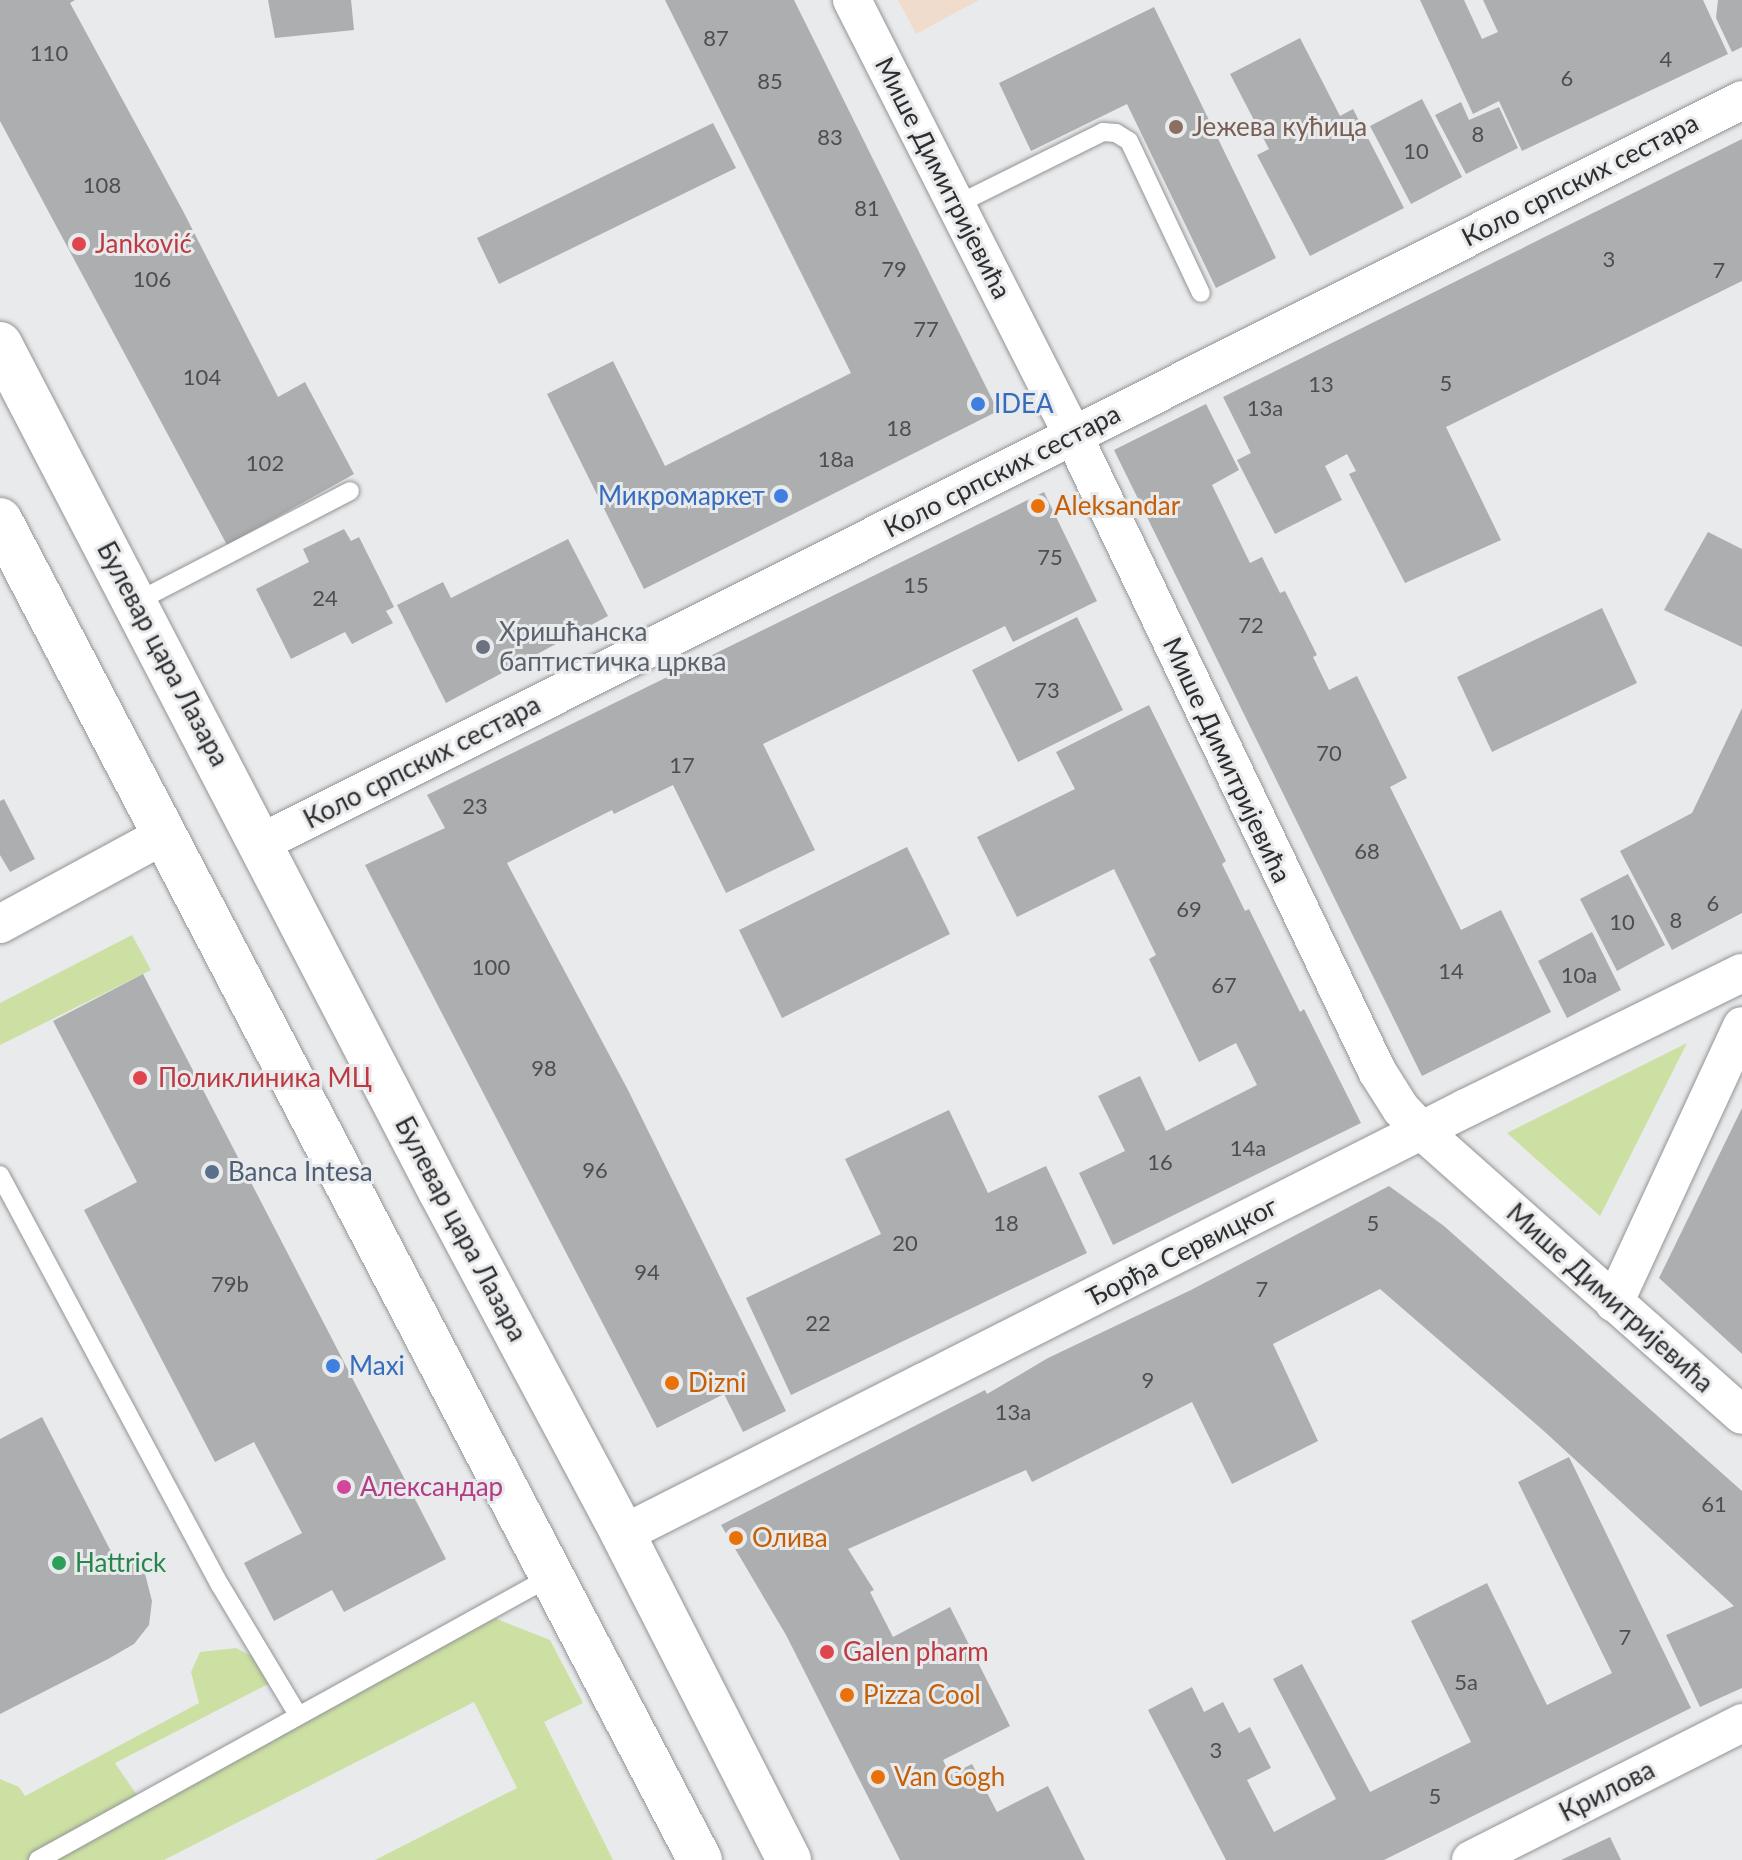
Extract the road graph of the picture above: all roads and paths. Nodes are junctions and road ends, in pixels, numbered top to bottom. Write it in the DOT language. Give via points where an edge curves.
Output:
graph roads {
  1 [pos="852,0"];
  2 [pos="1742,100"];
  3 [pos="958,204"];
  4 [pos="1201,293"];
  5 [pos="0,344"];
  6 [pos="1073,435"];
  7 [pos="350,491"];
  8 [pos="0,520"];
  9 [pos="136,602"];
  10 [pos="166,834"];
  11 [pos="261,843"];
  12 [pos="0,924"];
  13 [pos="1742,973"];
  14 [pos="1742,1026"];
  15 [pos="1421,1130"];
  16 [pos="0,1175"];
  17 [pos="1614,1303"];
  18 [pos="1742,1415"];
  19 [pos="623,1534"];
  20 [pos="550,1577"];
  21 [pos="298,1715"];
  22 [pos="1742,1723"];
  23 [pos="38,1860"];
  24 [pos="700,1860"];
  25 [pos="789,1860"];
  26 [pos="1471,1860"];
  1 -- 3 [label="street, Мише Димитријевића"];
  2 -- 6 [label="street, Коло српских сестара"];
  3 -- 4 [label="lane" via="1103,132 1116,133 1129,141"];
  3 -- 6 [label="street, Мише Димитријевића"];
  5 -- 9 [label="main road, Булевар цара Лазара"];
  6 -- 11 [label="street, Коло српских сестара"];
  6 -- 15 [label="street, Мише Димитријевића" via="1377,1071"];
  7 -- 9 [label="lane"];
  8 -- 10 [label="main road"];
  9 -- 11 [label="main road, Булевар цара Лазара"];
  10 -- 12 [label="street"];
  10 -- 20 [label="main road"];
  11 -- 19 [label="main road, Булевар цара Лазара"];
  13 -- 15 [label="street, Ђорђа Сервицког"];
  14 -- 17 [label="street"];
  15 -- 17 [label="street, Мише Димитријевића"];
  15 -- 19 [label="street, Ђорђа Сервицког"];
  16 -- 21 [label="lane" via="220,1585"];
  17 -- 18 [label="street, Мише Димитријевића"];
  19 -- 25 [label="main road, Булевар цара Лазара"];
  20 -- 21 [label="lane"];
  20 -- 24 [label="main road"];
  21 -- 23 [label="lane"];
  22 -- 26 [label="street, Крилова"];
}
